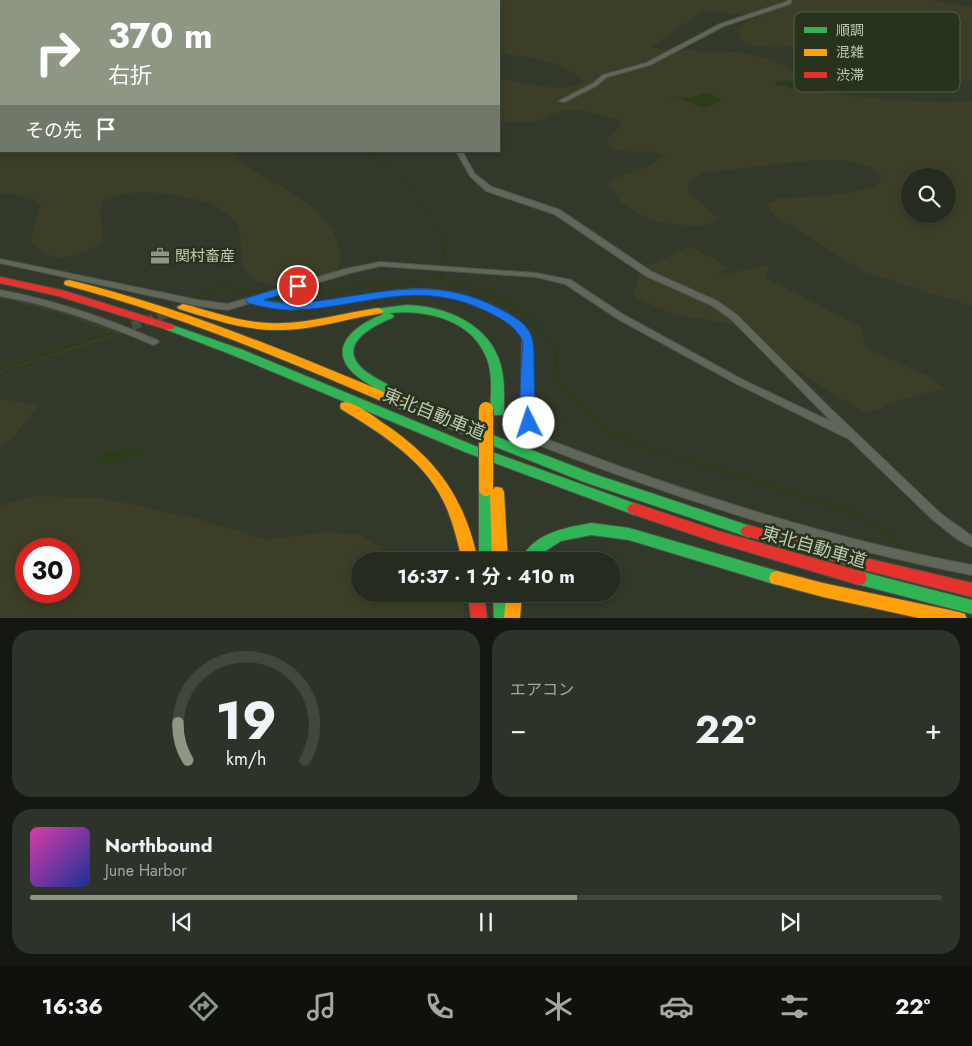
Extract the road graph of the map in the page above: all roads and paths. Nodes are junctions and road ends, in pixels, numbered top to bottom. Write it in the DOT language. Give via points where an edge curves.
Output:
graph roads {
  1 [pos="790,0"];
  2 [pos="562,101"];
  3 [pos="460,152"];
  4 [pos="0,261"];
  5 [pos="0,269"];
  6 [pos="29,275"];
  7 [pos="0,280"];
  8 [pos="0,293"];
  9 [pos="251,301"];
  10 [pos="154,342"];
  11 [pos="253,359"];
  12 [pos="492,411"];
  13 [pos="426,412"];
  14 [pos="852,436"];
  15 [pos="492,491"];
  16 [pos="972,542"];
  17 [pos="468,552"];
  18 [pos="488,552"];
  19 [pos="499,552"];
  20 [pos="536,552"];
  21 [pos="972,570"];
  22 [pos="972,590"];
  23 [pos="477,602"];
  24 [pos="487,602"];
  25 [pos="501,602"];
  26 [pos="513,602"];
  27 [pos="972,607"];
  28 [pos="479,618"];
  29 [pos="487,618"];
  30 [pos="502,618"];
  31 [pos="512,618"];
  32 [pos="959,618"];
  1 -- 2 [label="street" via="712,29 648,64 605,76"];
  3 -- 14 [label="street" via="472,175 489,189 557,212 649,274 714,303 734,317"];
  4 -- 9 [label="street" via="190,302 228,307"];
  5 -- 6 [label="highway, 東北自動車道"];
  6 -- 12 [label="highway" via="132,294 249,324 278,327 308,325 397,309 446,315 479,335 490,351 497,381"];
  6 -- 13 [label="highway, 東北自動車道" via="84,286 174,314"];
  7 -- 11 [label="highway, 東北自動車道" via="126,310"];
  8 -- 10 [label="street" via="28,297 79,312 129,328"];
  9 -- 14 [label="street" via="380,264 536,275 568,282 621,316 740,382"];
  9 -- 21 [label="street" via="296,307 425,291 450,294 484,305 525,332 529,423 534,434 545,443 681,493 798,528 891,554"];
  11 -- 17 [label="highway" via="369,419 422,461 456,510"];
  11 -- 27 [label="highway, 東北自動車道" via="468,448 603,499 731,542"];
  12 -- 13 [label="highway" via="484,359 474,340 460,329 433,317 402,314 379,319 358,330 348,346 352,364 365,376"];
  12 -- 15 [label="highway"];
  13 -- 22 [label="highway, 東北自動車道" via="536,458 696,516 779,542"];
  14 -- 16 [label="street" via="937,517"];
  15 -- 18 [label="highway"];
  15 -- 19 [label="highway"];
  20 -- 32 [label="highway" via="557,536 591,529 628,534 823,590"];
  23 -- 28 [label="highway"];
  24 -- 29 [label="highway"];
  25 -- 30 [label="highway"];
  26 -- 31 [label="highway"];
}
